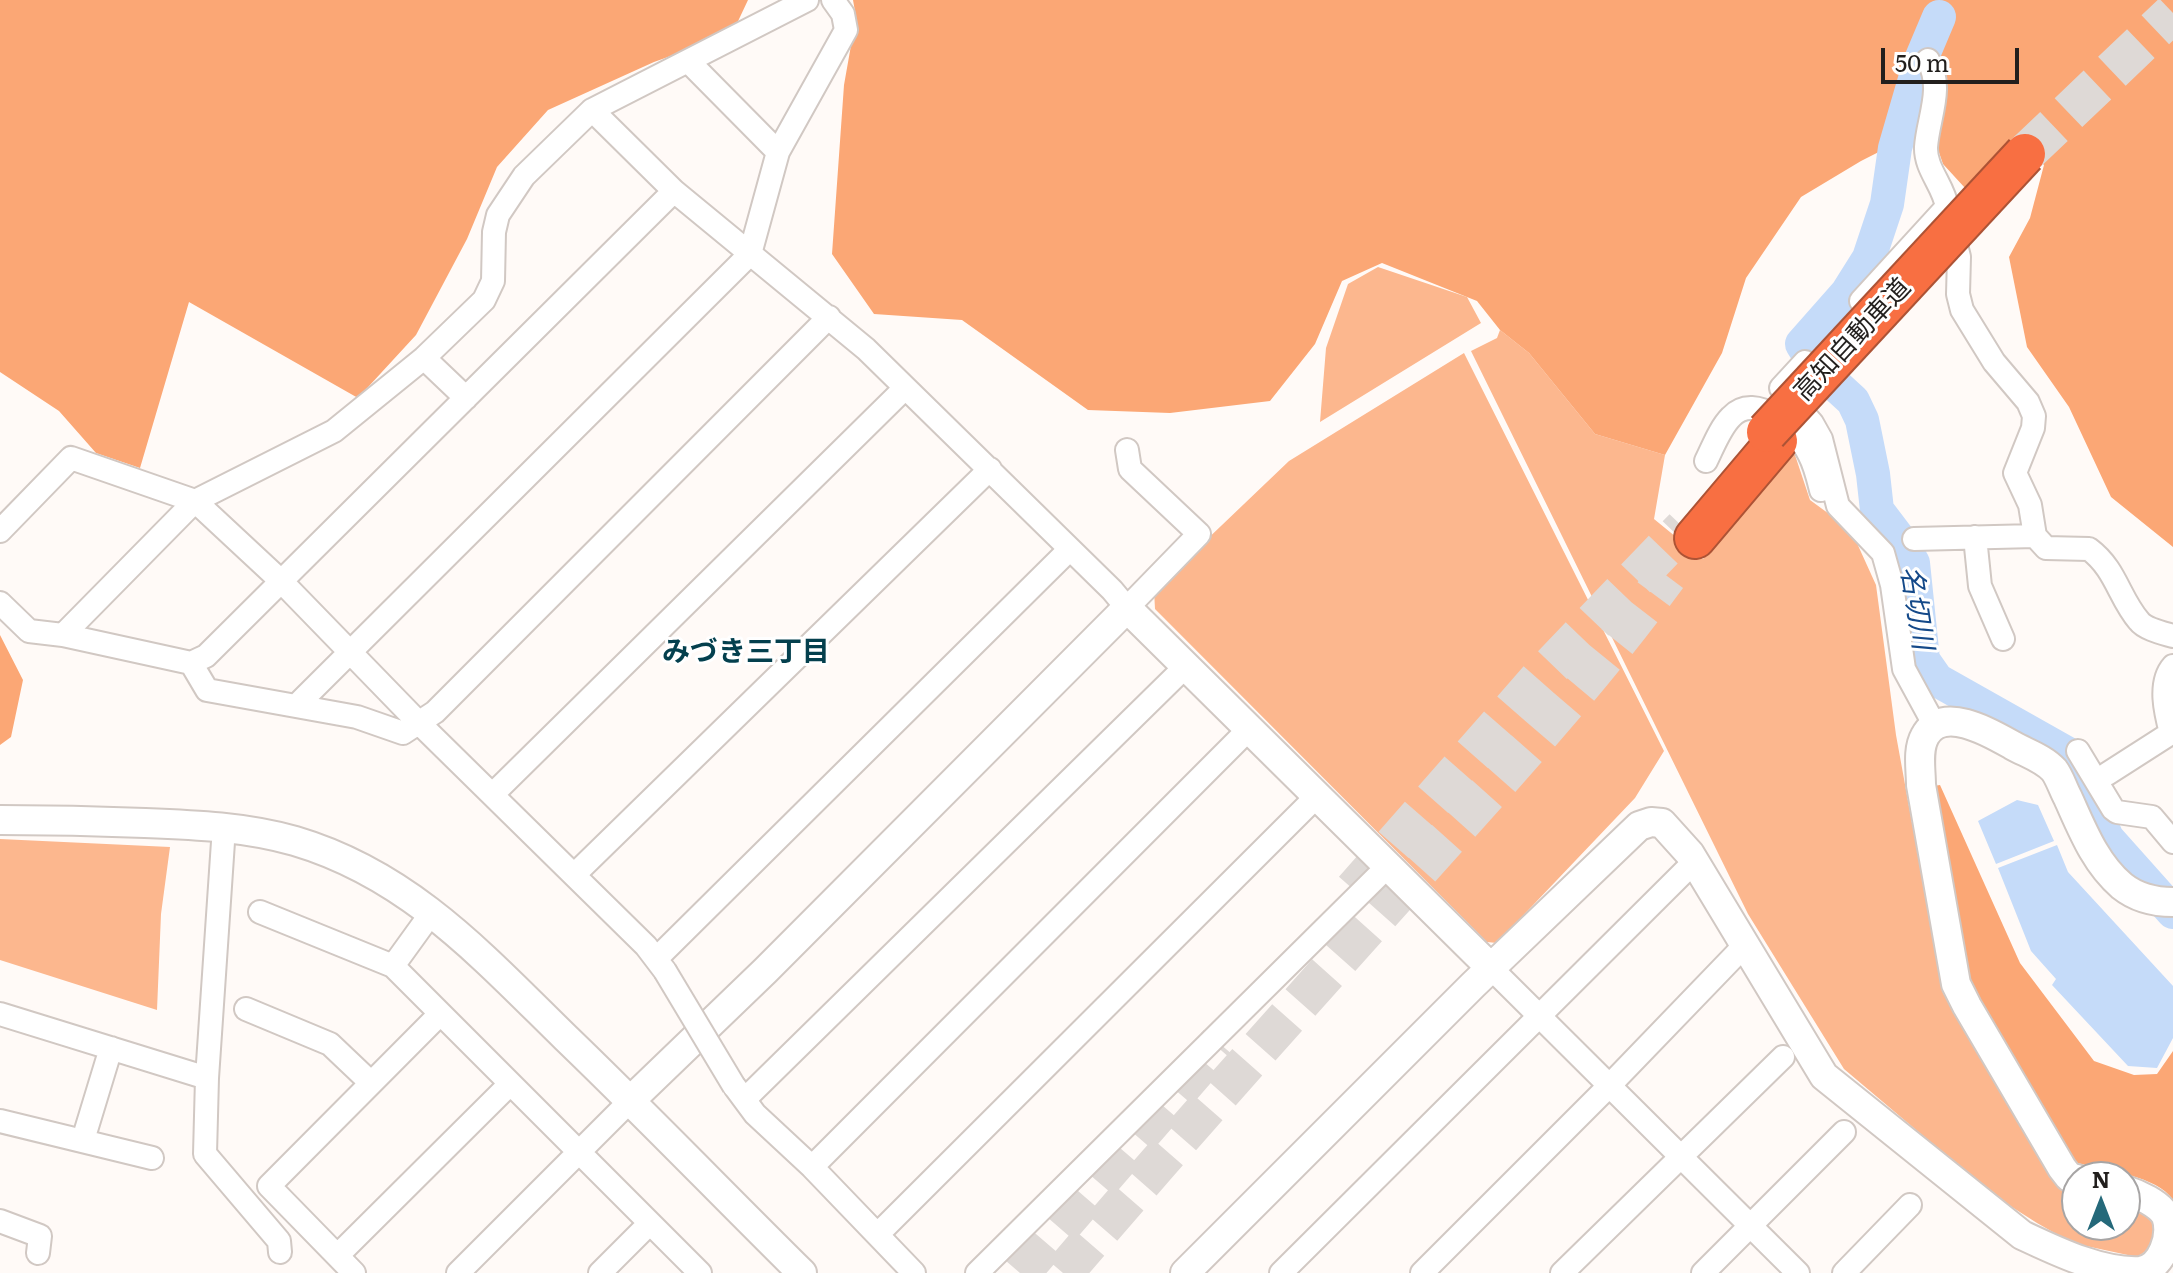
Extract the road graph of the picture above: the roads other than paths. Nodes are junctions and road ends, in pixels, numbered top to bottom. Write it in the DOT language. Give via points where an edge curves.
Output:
graph roads {
  1 [pos="807,0"];
  2 [pos="833,0"];
  3 [pos="1928,60"];
  4 [pos="688,61"];
  5 [pos="592,110"];
  6 [pos="778,152"];
  7 [pos="2030,160"];
  8 [pos="674,191"];
  9 [pos="1947,207"];
  10 [pos="750,254"];
  11 [pos="829,317"];
  12 [pos="424,358"];
  13 [pos="904,389"];
  14 [pos="466,398"];
  15 [pos="1127,450"];
  16 [pos="1706,461"];
  17 [pos="990,469"];
  18 [pos="195,501"];
  19 [pos="1838,506"];
  20 [pos="0,529"];
  21 [pos="1690,533"];
  22 [pos="2035,536"];
  23 [pos="1975,537"];
  24 [pos="1914,539"];
  25 [pos="1070,549"];
  26 [pos="281,581"];
  27 [pos="0,603"];
  28 [pos="1127,608"];
  29 [pos="63,635"];
  30 [pos="2173,636"];
  31 [pos="2003,639"];
  32 [pos="350,652"];
  33 [pos="191,663"];
  34 [pos="2173,666"];
  35 [pos="1185,667"];
  36 [pos="297,705"];
  37 [pos="419,723"];
  38 [pos="1935,726"];
  39 [pos="1249,729"];
  40 [pos="2078,751"];
  41 [pos="2107,774"];
  42 [pos="493,794"];
  43 [pos="1317,796"];
  44 [pos="0,820"];
  45 [pos="224,827"];
  46 [pos="2173,842"];
  47 [pos="1695,861"];
  48 [pos="1387,867"];
  49 [pos="574,875"];
  50 [pos="2165,902"];
  51 [pos="260,912"];
  52 [pos="432,912"];
  53 [pos="1745,945"];
  54 [pos="661,964"];
  55 [pos="393,966"];
  56 [pos="1491,968"];
  57 [pos="246,1009"];
  58 [pos="0,1014"];
  59 [pos="440,1014"];
  60 [pos="1539,1015"];
  61 [pos="111,1048"];
  62 [pos="1783,1057"];
  63 [pos="207,1078"];
  64 [pos="370,1082"];
  65 [pos="510,1084"];
  66 [pos="1610,1085"];
  67 [pos="740,1092"];
  68 [pos="632,1099"];
  69 [pos="0,1121"];
  70 [pos="1844,1132"];
  71 [pos="83,1140"];
  72 [pos="578,1153"];
  73 [pos="1680,1155"];
  74 [pos="152,1158"];
  75 [pos="2061,1166"];
  76 [pos="812,1167"];
  77 [pos="2141,1198"];
  78 [pos="1910,1205"];
  79 [pos="0,1221"];
  80 [pos="650,1223"];
  81 [pos="1751,1225"];
  82 [pos="878,1234"];
  83 [pos="280,1252"];
  84 [pos="38,1253"];
  85 [pos="338,1255"];
  86 [pos="2166,1262"];
  87 [pos="354,1273"];
  88 [pos="458,1273"];
  89 [pos="600,1273"];
  90 [pos="700,1273"];
  91 [pos="802,1273"];
  92 [pos="914,1273"];
  93 [pos="977,1273"];
  94 [pos="1185,1273"];
  95 [pos="1281,1273"];
  96 [pos="1422,1273"];
  97 [pos="1562,1273"];
  98 [pos="1703,1273"];
  99 [pos="1798,1273"];
  100 [pos="1844,1273"];
  1 -- 4 [label="street"];
  2 -- 6 [label="street" via="846,30"];
  3 -- 9 [label="street" via="1936,89 1927,159"];
  4 -- 5 [label="street"];
  4 -- 6 [label="street"];
  5 -- 8 [label="street"];
  5 -- 12 [label="street" via="524,176 495,225 490,291"];
  6 -- 10 [label="street"];
  7 -- 21 [label="highway, 高知自動車道" via="1772,437"];
  8 -- 10 [label="street"];
  8 -- 14 [label="street"];
  9 -- 19 [label="street" via="1781,388 1821,439"];
  9 -- 22 [label="street" via="1959,257 1962,310 2034,416 2015,473 2030,505"];
  10 -- 11 [label="street"];
  10 -- 32 [label="street"];
  11 -- 13 [label="street"];
  11 -- 37 [label="street"];
  12 -- 14 [label="street"];
  12 -- 18 [label="street" via="334,431"];
  13 -- 17 [label="street"];
  13 -- 42 [label="street"];
  14 -- 26 [label="street"];
  15 -- 28 [label="street" via="1130,469 1199,534"];
  16 -- 19 [label="street" via="1730,417 1757,406 1795,434 1811,457 1824,499"];
  17 -- 25 [label="street"];
  17 -- 49 [label="street"];
  18 -- 20 [label="street" via="71,458"];
  18 -- 26 [label="street"];
  18 -- 29 [label="street"];
  19 -- 38 [label="street" via="1883,553 1904,669"];
  22 -- 23 [label="street"];
  22 -- 30 [label="street" via="2046,548 2089,549 2104,561 2140,623"];
  23 -- 24 [label="street"];
  23 -- 31 [label="street" via="1980,586"];
  25 -- 28 [label="street"];
  25 -- 54 [label="street"];
  26 -- 32 [label="street"];
  26 -- 33 [label="street" via="206,656"];
  27 -- 29 [label="street" via="29,631"];
  28 -- 35 [label="street"];
  28 -- 68 [label="street"];
  29 -- 33 [label="street"];
  32 -- 36 [label="street"];
  32 -- 37 [label="street"];
  33 -- 36 [label="street" via="207,690"];
  34 -- 41 [label="street" via="2164,702 2171,733"];
  35 -- 39 [label="street"];
  35 -- 67 [label="street"];
  36 -- 37 [label="street" via="403,733"];
  37 -- 42 [label="street"];
  38 -- 50 [label="street" via="1948,721 1986,731 2043,761 2054,771 2104,866 2136,895"];
  38 -- 75 [label="street" via="1920,753 1921,785 1956,984"];
  39 -- 43 [label="street"];
  39 -- 76 [label="street"];
  40 -- 46 [label="street" via="2113,809 2152,817"];
  42 -- 49 [label="street"];
  43 -- 48 [label="street"];
  43 -- 82 [label="street"];
  44 -- 45 [label="street"];
  45 -- 52 [label="street" via="274,836 349,861"];
  45 -- 63 [label="street"];
  47 -- 53 [label="street"];
  47 -- 56 [label="street" via="1662,823 1639,826"];
  47 -- 60 [label="street"];
  48 -- 56 [label="street"];
  48 -- 93 [label="street"];
  49 -- 54 [label="street"];
  51 -- 55 [label="street"];
  52 -- 55 [label="street"];
  52 -- 68 [label="street"];
  53 -- 66 [label="street"];
  53 -- 86 [label="street" via="1824,1076 2022,1235 2110,1269 2139,1271"];
  54 -- 67 [label="street, bridge"];
  55 -- 59 [label="street"];
  56 -- 60 [label="street"];
  56 -- 94 [label="street"];
  57 -- 64 [label="street" via="330,1044"];
  58 -- 61 [label="street"];
  59 -- 64 [label="street"];
  59 -- 65 [label="street"];
  60 -- 66 [label="street"];
  60 -- 95 [label="street"];
  61 -- 63 [label="street"];
  61 -- 71 [label="street"];
  62 -- 73 [label="street"];
  63 -- 83 [label="street" via="205,1154 279,1241"];
  64 -- 85 [label="street" via="269,1186"];
  65 -- 72 [label="street"];
  65 -- 85 [label="street"];
  66 -- 73 [label="street"];
  66 -- 96 [label="street"];
  67 -- 76 [label="street" via="755,1114"];
  68 -- 72 [label="street"];
  68 -- 91 [label="street"];
  69 -- 71 [label="street"];
  70 -- 81 [label="street"];
  71 -- 74 [label="street"];
  72 -- 80 [label="street"];
  72 -- 88 [label="street"];
  73 -- 81 [label="street"];
  73 -- 97 [label="street"];
  76 -- 82 [label="street"];
  77 -- 86 [label="street" via="2166,1214"];
  78 -- 100 [label="street"];
  79 -- 84 [label="street" via="40,1236"];
  80 -- 89 [label="street"];
  80 -- 90 [label="street"];
  81 -- 98 [label="street"];
  81 -- 99 [label="street"];
  82 -- 92 [label="street"];
  85 -- 87 [label="street"];
}
